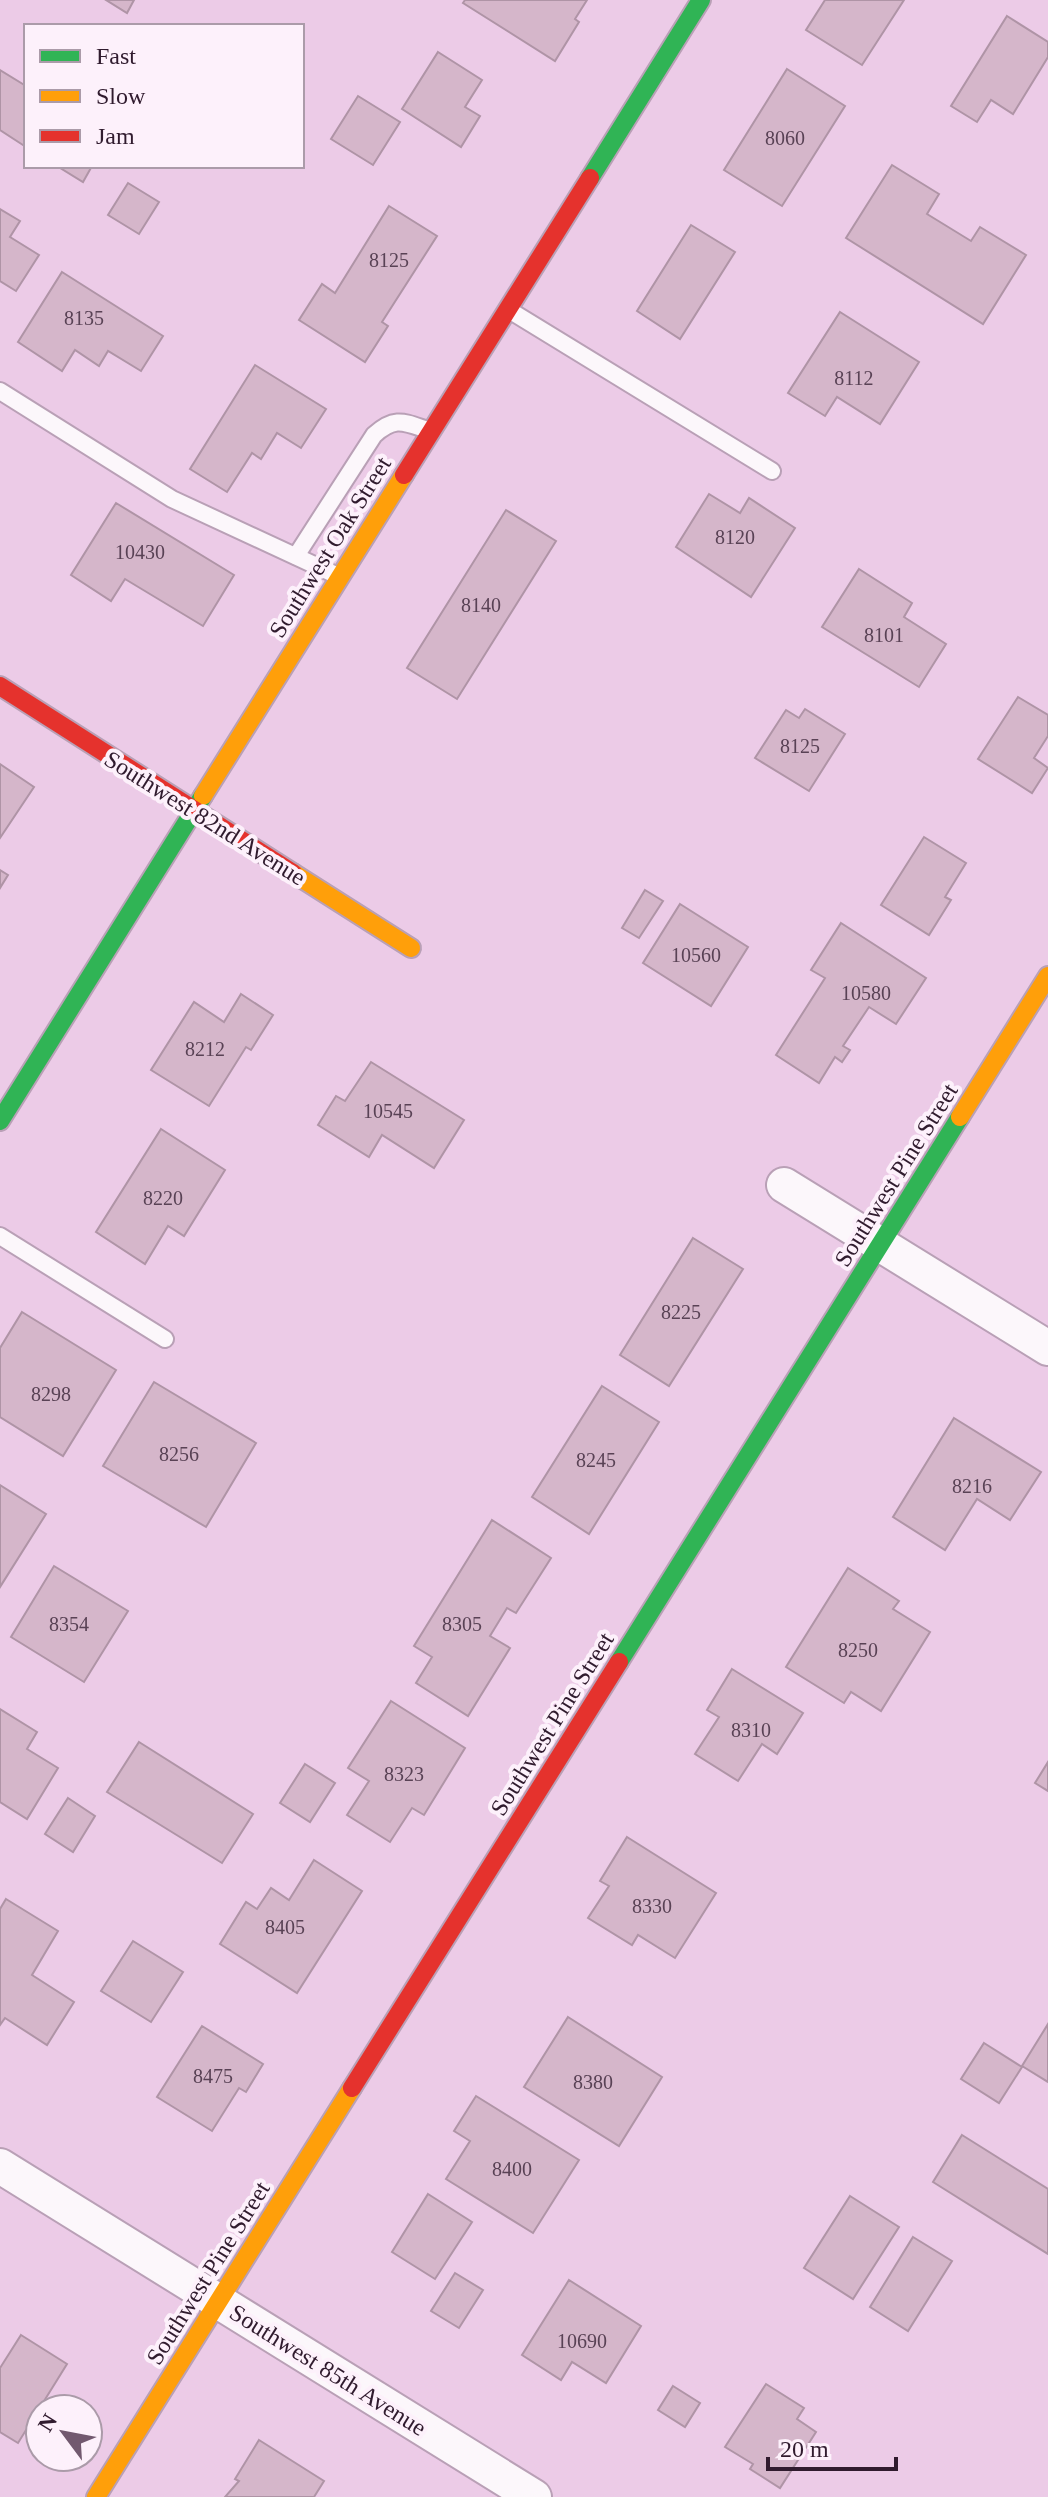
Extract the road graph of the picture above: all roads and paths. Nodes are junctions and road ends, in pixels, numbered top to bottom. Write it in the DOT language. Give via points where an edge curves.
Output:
graph roads {
  1 [pos="701,0"];
  2 [pos="508,309"];
  3 [pos="0,391"];
  4 [pos="431,431"];
  5 [pos="772,471"];
  6 [pos="296,556"];
  7 [pos="340,577"];
  8 [pos="0,686"];
  9 [pos="194,811"];
  10 [pos="411,948"];
  11 [pos="1048,976"];
  12 [pos="0,1121"];
  13 [pos="784,1185"];
  14 [pos="0,1236"];
  15 [pos="880,1245"];
  16 [pos="165,1339"];
  17 [pos="1048,1348"];
  18 [pos="0,2166"];
  19 [pos="218,2303"];
  20 [pos="96,2497"];
  21 [pos="534,2497"];
  1 -- 2 [label="street, Southwest Oak Street"];
  2 -- 4 [label="street, Southwest Oak Street"];
  2 -- 5 [label="lane"];
  3 -- 6 [label="lane" via="172,499"];
  4 -- 6 [label="lane" via="396,421 383,426"];
  4 -- 7 [label="street, Southwest Oak Street"];
  6 -- 7 [label="lane"];
  7 -- 9 [label="street, Southwest Oak Street"];
  8 -- 9 [label="street, Southwest 82nd Avenue"];
  9 -- 10 [label="street, Southwest 82nd Avenue"];
  9 -- 12 [label="street, Southwest Oak Street"];
  11 -- 15 [label="street, Southwest Pine Street"];
  13 -- 15 [label="street"];
  14 -- 16 [label="lane"];
  15 -- 17 [label="street"];
  15 -- 19 [label="street, Southwest Pine Street"];
  18 -- 19 [label="street, Southwest 85th Avenue"];
  19 -- 20 [label="street, Southwest Pine Street"];
  19 -- 21 [label="street, Southwest 85th Avenue"];
}
